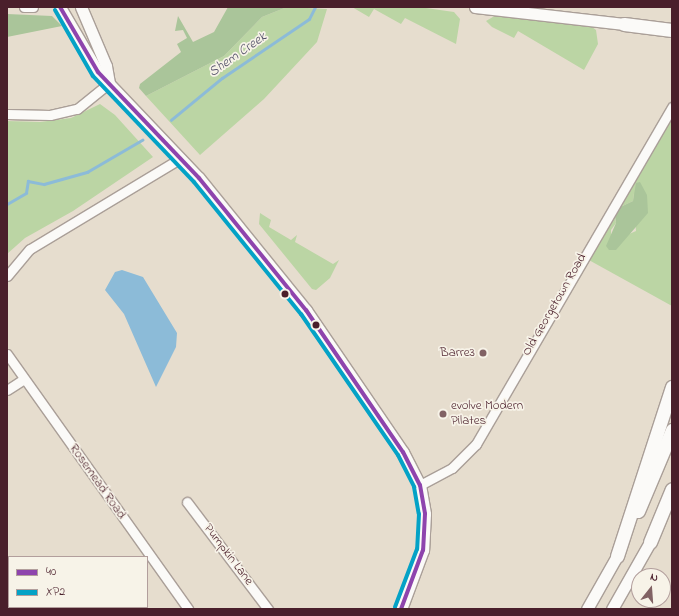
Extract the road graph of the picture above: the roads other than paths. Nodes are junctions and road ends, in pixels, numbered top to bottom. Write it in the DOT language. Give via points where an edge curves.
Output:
graph roads {
  1 [pos="24,7"];
  2 [pos="34,7"];
  3 [pos="60,7"];
  4 [pos="81,7"];
  5 [pos="475,7"];
  6 [pos="624,24"];
  7 [pos="672,30"];
  8 [pos="109,83"];
  9 [pos="672,108"];
  10 [pos="7,114"];
  11 [pos="181,158"];
  12 [pos="7,276"];
  13 [pos="7,354"];
  14 [pos="24,379"];
  15 [pos="672,387"];
  16 [pos="7,390"];
  17 [pos="672,430"];
  18 [pos="420,485"];
  19 [pos="672,490"];
  20 [pos="187,502"];
  21 [pos="672,504"];
  22 [pos="650,542"];
  23 [pos="148,556"];
  24 [pos="148,556"];
  25 [pos="616,556"];
  26 [pos="184,608"];
  27 [pos="268,609"];
  28 [pos="401,609"];
  29 [pos="587,609"];
  30 [pos="612,609"];
  1 -- 2 [label="street"];
  3 -- 8 [label="main road" via="98,72"];
  4 -- 8 [label="main road" via="106,66"];
  5 -- 6 [label="main road"];
  6 -- 7 [label="highway"];
  8 -- 10 [label="street" via="77,109 50,115"];
  8 -- 11 [label="main road"];
  9 -- 18 [label="street, Old Georgetown Road" via="476,444 452,468"];
  11 -- 12 [label="street" via="30,250"];
  11 -- 18 [label="main road" via="306,310 403,452"];
  13 -- 14 [label="street, Rosemead Road"];
  14 -- 16 [label="street"];
  14 -- 24 [label="street, Rosemead Road"];
  15 -- 25 [label="highway"];
  17 -- 25 [label="highway"];
  18 -- 28 [label="main road" via="425,514 423,550"];
  19 -- 22 [label="highway"];
  20 -- 27 [label="street, Pumpkin Lane"];
  21 -- 22 [label="highway"];
  22 -- 30 [label="main road"];
  23 -- 26 [label="street, Rosemead Road"];
  25 -- 29 [label="main road"];
}
